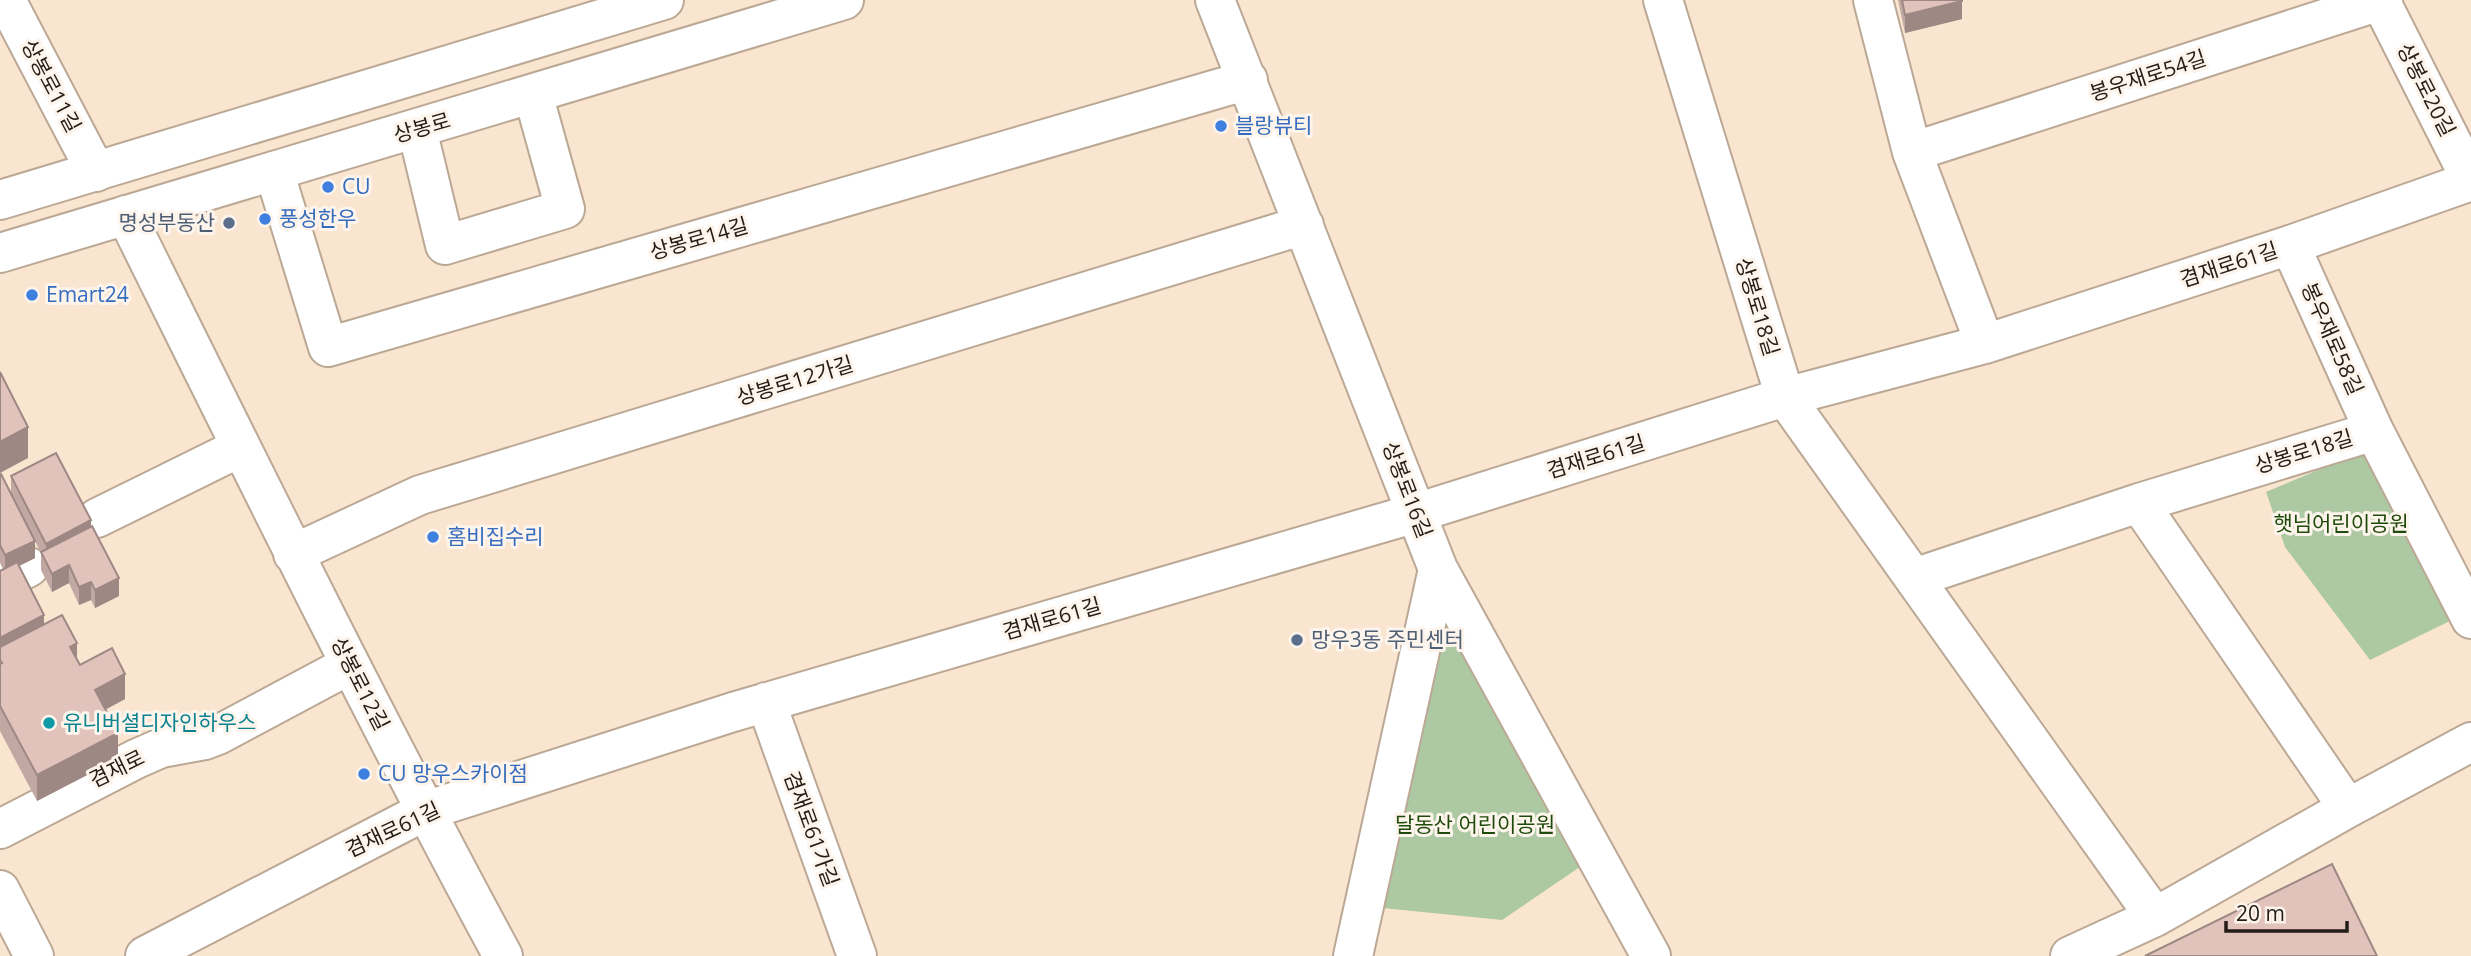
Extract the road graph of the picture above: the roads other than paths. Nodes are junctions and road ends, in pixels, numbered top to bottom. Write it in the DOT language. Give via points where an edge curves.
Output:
graph roads {
  1 [pos="6,0"];
  2 [pos="664,0"];
  3 [pos="844,0"];
  4 [pos="1215,0"];
  5 [pos="1873,0"];
  6 [pos="2381,0"];
  7 [pos="1668,1"];
  8 [pos="1248,80"];
  9 [pos="533,94"];
  10 [pos="417,130"];
  11 [pos="1912,152"];
  12 [pos="274,171"];
  13 [pos="96,172"];
  14 [pos="2471,181"];
  15 [pos="0,200"];
  16 [pos="126,215"];
  17 [pos="1304,225"];
  18 [pos="2290,245"];
  19 [pos="0,253"];
  20 [pos="1985,344"];
  21 [pos="1785,397"];
  22 [pos="2374,431"];
  23 [pos="240,447"];
  24 [pos="2139,503"];
  25 [pos="1416,513"];
  26 [pos="97,518"];
  27 [pos="293,554"];
  28 [pos="1438,569"];
  29 [pos="1914,578"];
  30 [pos="2471,619"];
  31 [pos="349,665"];
  32 [pos="766,702"];
  33 [pos="2471,742"];
  34 [pos="2348,808"];
  35 [pos="425,811"];
  36 [pos="0,829"];
  37 [pos="0,890"];
  38 [pos="2155,917"];
  39 [pos="34,956"];
  40 [pos="145,956"];
  41 [pos="503,956"];
  42 [pos="857,956"];
  43 [pos="1353,956"];
  44 [pos="1651,956"];
  45 [pos="2070,956"];
  1 -- 13 [label="street, 상봉로11길"];
  2 -- 13 [label="street"];
  3 -- 9 [label="street, 상봉로"];
  4 -- 8 [label="street, 상봉로16길"];
  5 -- 11 [label="street"];
  6 -- 11 [label="street, 봉우재로54길"];
  6 -- 14 [label="street, 상봉로20길"];
  7 -- 21 [label="street, 상봉로18길"];
  8 -- 12 [label="street, 상봉로14길" via="328,347"];
  8 -- 17 [label="street, 상봉로16길"];
  9 -- 10 [label="street, 상봉로"];
  9 -- 10 [label="street" via="565,208 445,245"];
  10 -- 12 [label="street, 상봉로"];
  11 -- 20 [label="street"];
  12 -- 16 [label="street, 상봉로"];
  13 -- 15 [label="street"];
  14 -- 18 [label="street, 겸재로61길"];
  16 -- 19 [label="street, 상봉로"];
  16 -- 23 [label="street, 상봉로12길"];
  17 -- 25 [label="street, 상봉로16길"];
  17 -- 27 [label="street, 상봉로12가길" via="420,495"];
  18 -- 20 [label="street, 겸재로61길"];
  18 -- 22 [label="street, 봉우재로58길"];
  20 -- 21 [label="street, 겸재로61길"];
  21 -- 25 [label="street, 겸재로61길"];
  21 -- 29 [label="street, 상봉로18길"];
  22 -- 24 [label="street, 상봉로18길"];
  22 -- 30 [label="street, 봉우재로58길"];
  23 -- 26 [label="street"];
  23 -- 27 [label="street, 상봉로12길"];
  24 -- 29 [label="street, 상봉로18길"];
  24 -- 34 [label="street"];
  25 -- 28 [label="street, 상봉로16길"];
  25 -- 32 [label="street, 겸재로61길"];
  27 -- 31 [label="street, 상봉로12길"];
  28 -- 43 [label="street"];
  28 -- 44 [label="street, 상봉로16길"];
  29 -- 38 [label="street, 상봉로18길"];
  31 -- 35 [label="street, 상봉로12길"];
  31 -- 36 [label="street, 겸재로" via="218,735 136,758"];
  32 -- 35 [label="street, 겸재로61길"];
  32 -- 42 [label="street, 겸재로61가길"];
  33 -- 34 [label="street"];
  34 -- 38 [label="street"];
  35 -- 40 [label="street, 겸재로61길"];
  35 -- 41 [label="street, 상봉로12길"];
  37 -- 39 [label="street"];
  38 -- 45 [label="street"];
}
